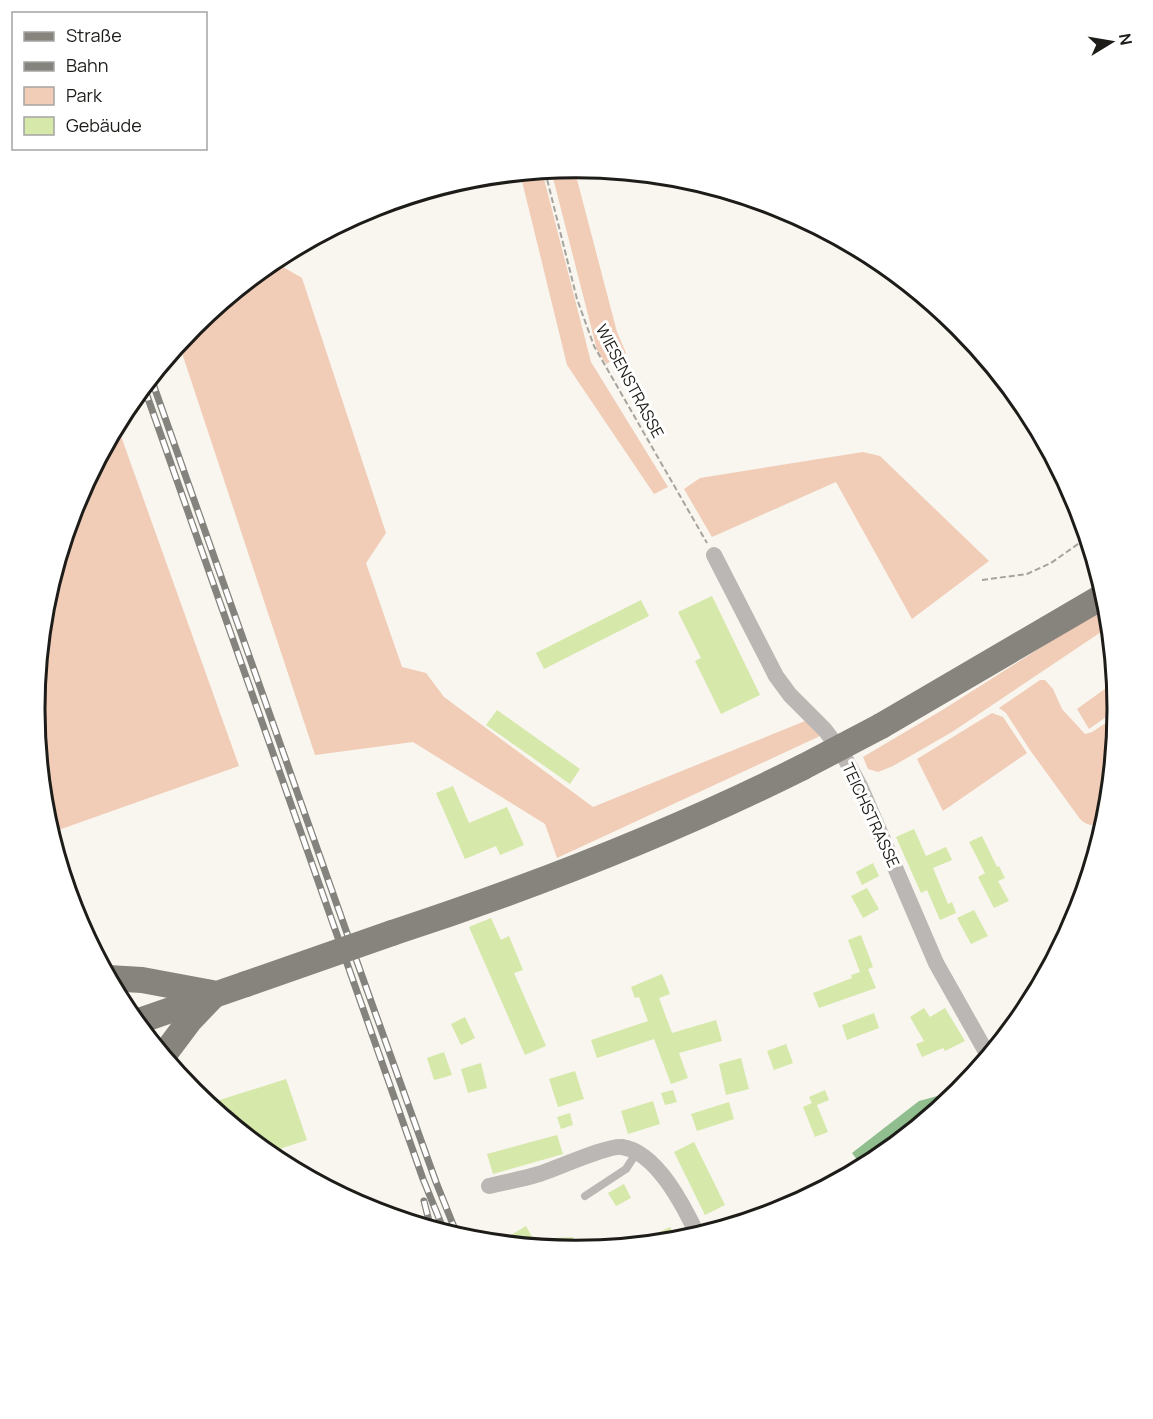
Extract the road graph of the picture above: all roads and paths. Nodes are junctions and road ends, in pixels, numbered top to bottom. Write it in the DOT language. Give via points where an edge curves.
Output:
graph roads {
  1 [pos="547,179"];
  2 [pos="1081,542"];
  3 [pos="714,555"];
  4 [pos="982,580"];
  5 [pos="1097,600"];
  6 [pos="118,979"];
  7 [pos="215,994"];
  8 [pos="145,1019"];
  9 [pos="168,1049"];
  10 [pos="985,1049"];
  11 [pos="637,1152"];
  12 [pos="489,1186"];
  13 [pos="585,1196"];
  14 [pos="694,1228"];
  1 -- 3 [label="path, WIESENSTRASSE" via="577,299 594,346"];
  2 -- 4 [label="path" via="1051,564 1027,574"];
  3 -- 10 [label="street, TEICHSTRASSE" via="776,676 841,751 860,786 936,963"];
  5 -- 7 [label="main road, bridge" via="881,726 760,788 531,884"];
  6 -- 7 [label="main road"];
  7 -- 8 [label="main road"];
  7 -- 9 [label="main road"];
  11 -- 12 [label="street" via="621,1146 536,1175"];
  11 -- 13 [label="lane" via="626,1168"];
  11 -- 14 [label="street" via="673,1188"];
}
